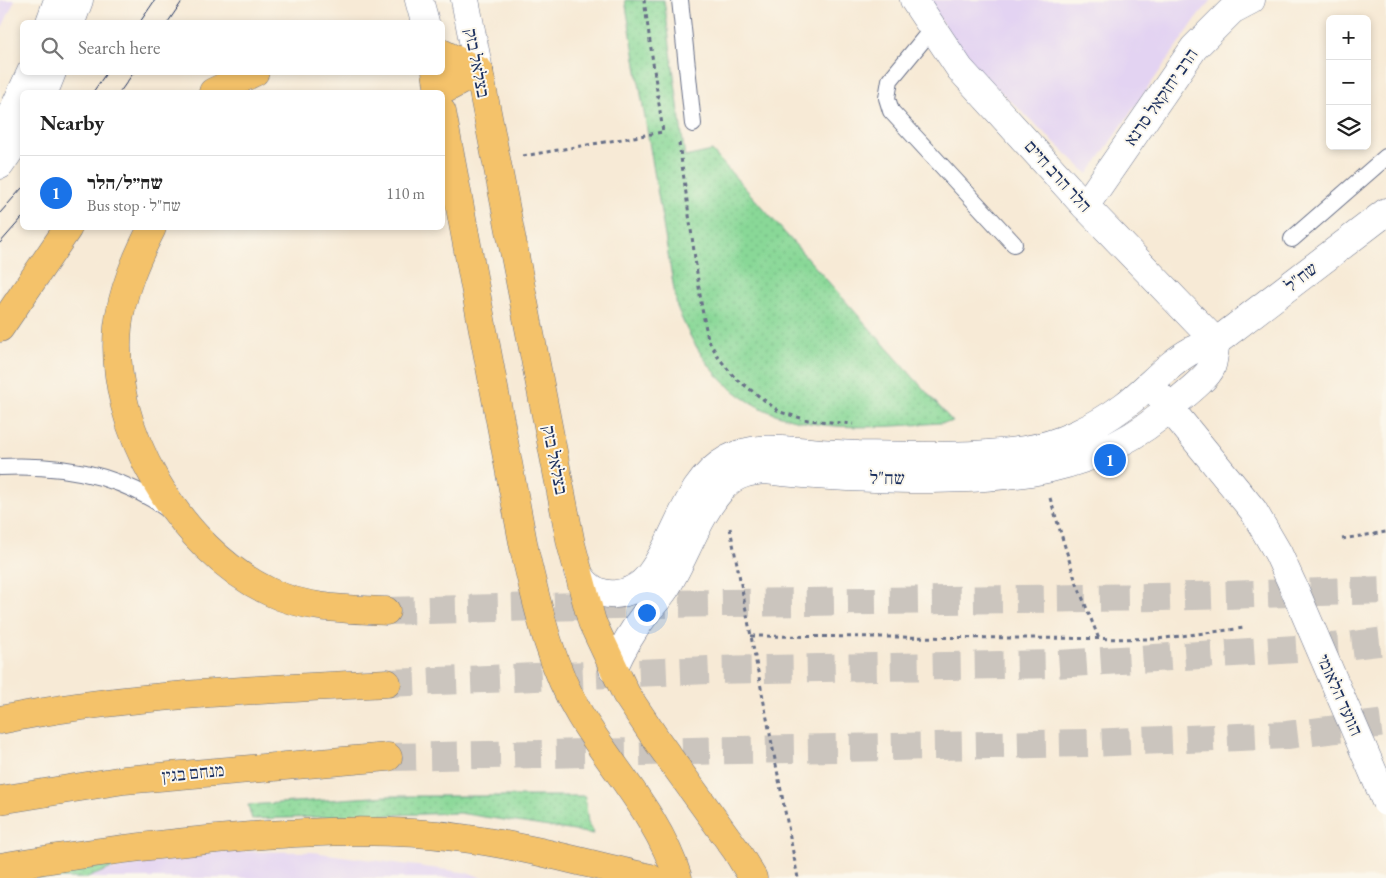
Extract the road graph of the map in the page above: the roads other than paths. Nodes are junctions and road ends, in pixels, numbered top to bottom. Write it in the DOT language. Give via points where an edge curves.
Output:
graph roads {
  1 [pos="58,0"];
  2 [pos="79,0"];
  3 [pos="419,0"];
  4 [pos="465,0"];
  5 [pos="680,0"];
  6 [pos="914,0"];
  7 [pos="1252,0"];
  8 [pos="51,20"];
  9 [pos="72,20"];
  10 [pos="424,20"];
  11 [pos="932,29"];
  12 [pos="445,54"];
  13 [pos="479,71"];
  14 [pos="30,75"];
  15 [pos="51,75"];
  16 [pos="249,75"];
  17 [pos="436,75"];
  18 [pos="23,90"];
  19 [pos="45,90"];
  20 [pos="216,90"];
  21 [pos="439,90"];
  22 [pos="443,90"];
  23 [pos="20,97"];
  24 [pos="693,124"];
  25 [pos="445,128"];
  26 [pos="0,131"];
  27 [pos="20,136"];
  28 [pos="1386,157"];
  29 [pos="0,165"];
  30 [pos="1085,206"];
  31 [pos="1386,212"];
  32 [pos="67,230"];
  33 [pos="151,230"];
  34 [pos="1292,239"];
  35 [pos="1014,244"];
  36 [pos="0,328"];
  37 [pos="1216,342"];
  38 [pos="1150,384"];
  39 [pos="1170,408"];
  40 [pos="0,467"];
  41 [pos="186,524"];
  42 [pos="578,572"];
  43 [pos="386,611"];
  44 [pos="613,670"];
  45 [pos="387,683"];
  46 [pos="0,720"];
  47 [pos="388,757"];
  48 [pos="0,800"];
  49 [pos="1386,802"];
  50 [pos="520,848"];
  51 [pos="0,867"];
  52 [pos="568,878"];
  53 [pos="650,878"];
  54 [pos="678,878"];
  55 [pos="753,878"];
  1 -- 8 [label="street"];
  2 -- 9 [label="street"];
  3 -- 10 [label="street"];
  4 -- 13 [label="street, בצלאל בזק"];
  5 -- 24 [label="lane"];
  6 -- 11 [label="street, הלר הרב חיים"];
  7 -- 30 [label="street, הרב יחזקאל סרנא" via="1232,10 1194,48"];
  11 -- 30 [label="street, הלר הרב חיים" via="960,69"];
  11 -- 35 [label="lane" via="890,80 887,98 891,111"];
  12 -- 13 [label="highway"];
  13 -- 22 [label="highway"];
  13 -- 42 [label="highway, בצלאל בזק"];
  14 -- 18 [label="street"];
  15 -- 19 [label="street"];
  16 -- 20 [label="highway"];
  17 -- 21 [label="highway"];
  23 -- 26 [label="street"];
  25 -- 54 [label="highway" via="525,553 541,622 557,668 576,707 646,810"];
  27 -- 29 [label="street"];
  28 -- 34 [label="lane"];
  30 -- 37 [label="street, הלר הרב חיים"];
  31 -- 37 [label="street, שח\"ל"];
  32 -- 36 [label="highway"];
  33 -- 41 [label="highway" via="137,257 123,299 118,327 119,376 140,450 170,503"];
  37 -- 38 [label="street, שח\"ל" via="1191,351"];
  37 -- 39 [label="street, שח\"ל" via="1211,370"];
  38 -- 39 [label="street, הוועד הלאומי"];
  38 -- 42 [label="street, שח\"ל" via="1109,417 1077,433 1027,450 936,456 834,454 782,449 744,452 709,473 685,509 662,557 637,588 623,594 608,595 590,587"];
  39 -- 44 [label="street, שח\"ל" via="1142,431 1115,445 1046,470 955,479 868,478 766,470 737,476 725,485 702,516 666,589 631,634"];
  39 -- 49 [label="street, הוועד הלאומי, bridge" via="1253,510 1278,553"];
  40 -- 41 [label="lane" via="53,467 125,483 147,494"];
  41 -- 43 [label="highway" via="226,564 270,592 320,606"];
  42 -- 44 [label="highway, בצלאל בזק" via="592,622"];
  44 -- 55 [label="highway, בצלאל בזק" via="640,717 731,842"];
  45 -- 46 [label="highway" via="148,699"];
  47 -- 48 [label="highway, מנחם בגין" via="124,780"];
  50 -- 51 [label="highway" via="462,838 334,830 181,842"];
  50 -- 52 [label="highway"];
  50 -- 53 [label="highway"];
}
